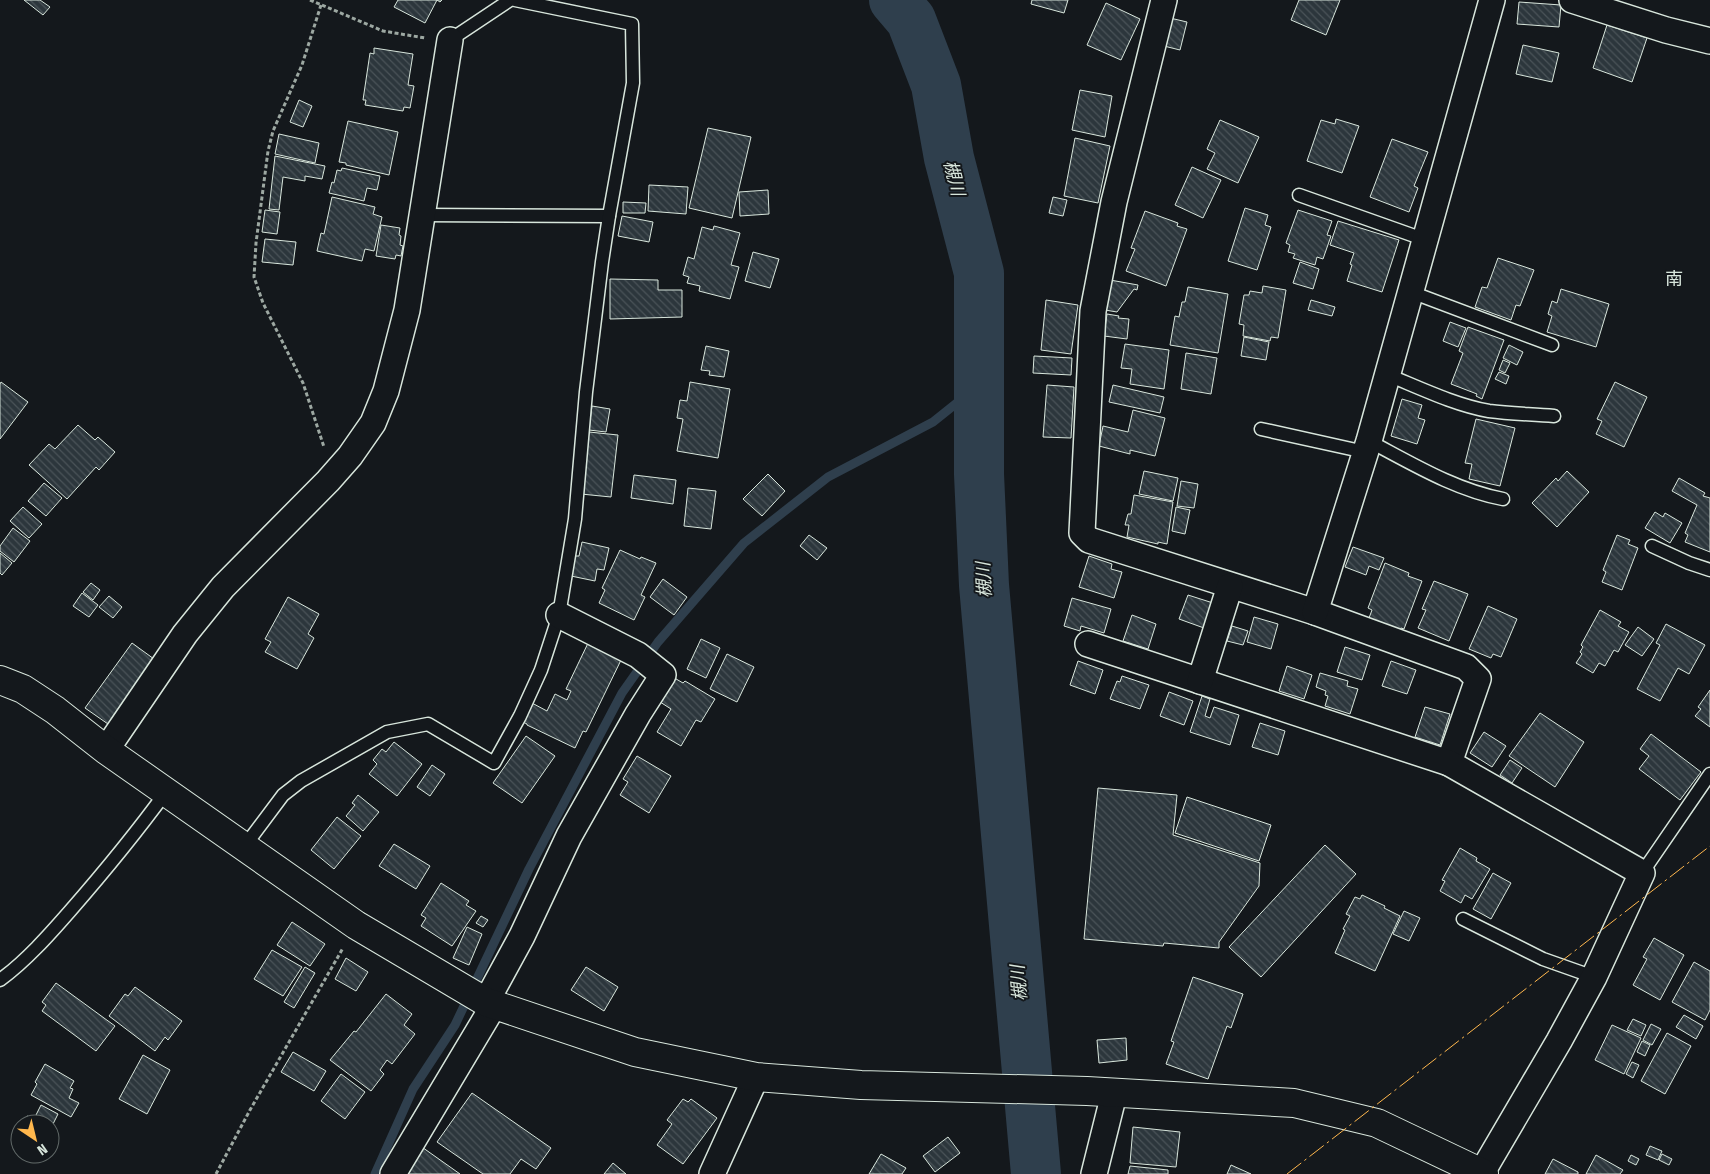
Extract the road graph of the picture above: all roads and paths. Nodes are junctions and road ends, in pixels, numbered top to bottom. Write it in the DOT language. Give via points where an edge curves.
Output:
graph roads {
  1 [pos="310,0"];
  2 [pos="510,0"];
  3 [pos="514,0"];
  4 [pos="1164,0"];
  5 [pos="1492,0"];
  6 [pos="1572,0"];
  7 [pos="320,5"];
  8 [pos="450,40"];
  9 [pos="1710,41"];
  10 [pos="1299,195"];
  11 [pos="421,215"];
  12 [pos="609,216"];
  13 [pos="1426,240"];
  14 [pos="1411,292"];
  15 [pos="1552,345"];
  16 [pos="1388,375"];
  17 [pos="1554,416"];
  18 [pos="1261,430"];
  19 [pos="1367,447"];
  20 [pos="328,481"];
  21 [pos="1503,499"];
  22 [pos="1652,546"];
  23 [pos="1710,570"];
  24 [pos="1230,586"];
  25 [pos="1315,612"];
  26 [pos="559,615"];
  27 [pos="1088,644"];
  28 [pos="0,680"];
  29 [pos="1200,681"];
  30 [pos="106,750"];
  31 [pos="1450,763"];
  32 [pos="1710,774"];
  33 [pos="166,792"];
  34 [pos="244,847"];
  35 [pos="1642,873"];
  36 [pos="1463,919"];
  37 [pos="356,926"];
  38 [pos="1594,977"];
  39 [pos="0,980"];
  40 [pos="490,1004"];
  41 [pos="756,1077"];
  42 [pos="1114,1094"];
  43 [pos="216,1174"];
  44 [pos="393,1174"];
  45 [pos="712,1174"];
  46 [pos="1094,1174"];
  47 [pos="1482,1174"];
  1 -- 7 [label="path"];
  2 -- 8 [label="lane"];
  3 -- 12 [label="lane" via="632,24 633,83"];
  4 -- 24 [label="street" via="1114,202 1093,311 1082,533 1089,540"];
  5 -- 13 [label="street"];
  6 -- 9 [label="street"];
  7 -- 8 [label="path" via="383,31"];
  7 -- 20 [label="path" via="302,65 273,131 268,151 254,277 263,303 303,384 325,452"];
  8 -- 11 [label="street"];
  10 -- 13 [label="lane"];
  11 -- 12 [label="lane"];
  11 -- 20 [label="street" via="407,310 386,390 373,423"];
  12 -- 26 [label="lane" via="586,392 574,519"];
  13 -- 14 [label="street"];
  14 -- 15 [label="lane"];
  14 -- 16 [label="street"];
  16 -- 17 [label="lane" via="1488,410"];
  16 -- 19 [label="street"];
  18 -- 19 [label="lane"];
  19 -- 21 [label="lane" via="1484,496"];
  19 -- 25 [label="street"];
  20 -- 30 [label="street" via="223,587 185,634"];
  22 -- 23 [label="lane"];
  24 -- 25 [label="street"];
  24 -- 29 [label="street"];
  25 -- 31 [label="street" via="1466,667 1478,679"];
  26 -- 34 [label="lane" via="541,670 494,763 428,724 386,732 301,781 284,795"];
  26 -- 40 [label="street" via="638,655 663,675 569,836"];
  27 -- 29 [label="street"];
  28 -- 30 [label="street" via="22,689 55,710"];
  29 -- 31 [label="street"];
  30 -- 33 [label="street"];
  31 -- 35 [label="street"];
  32 -- 35 [label="lane"];
  33 -- 34 [label="street"];
  33 -- 39 [label="lane" via="83,896"];
  34 -- 37 [label="street"];
  35 -- 38 [label="street"];
  36 -- 38 [label="lane" via="1543,959"];
  37 -- 40 [label="street"];
  37 -- 43 [label="path"];
  38 -- 47 [label="street"];
  40 -- 41 [label="street" via="635,1052"];
  40 -- 44 [label="street"];
  41 -- 42 [label="street" via="861,1085"];
  41 -- 45 [label="street"];
  42 -- 46 [label="street"];
  42 -- 47 [label="street" via="1294,1103 1377,1122"];
}
